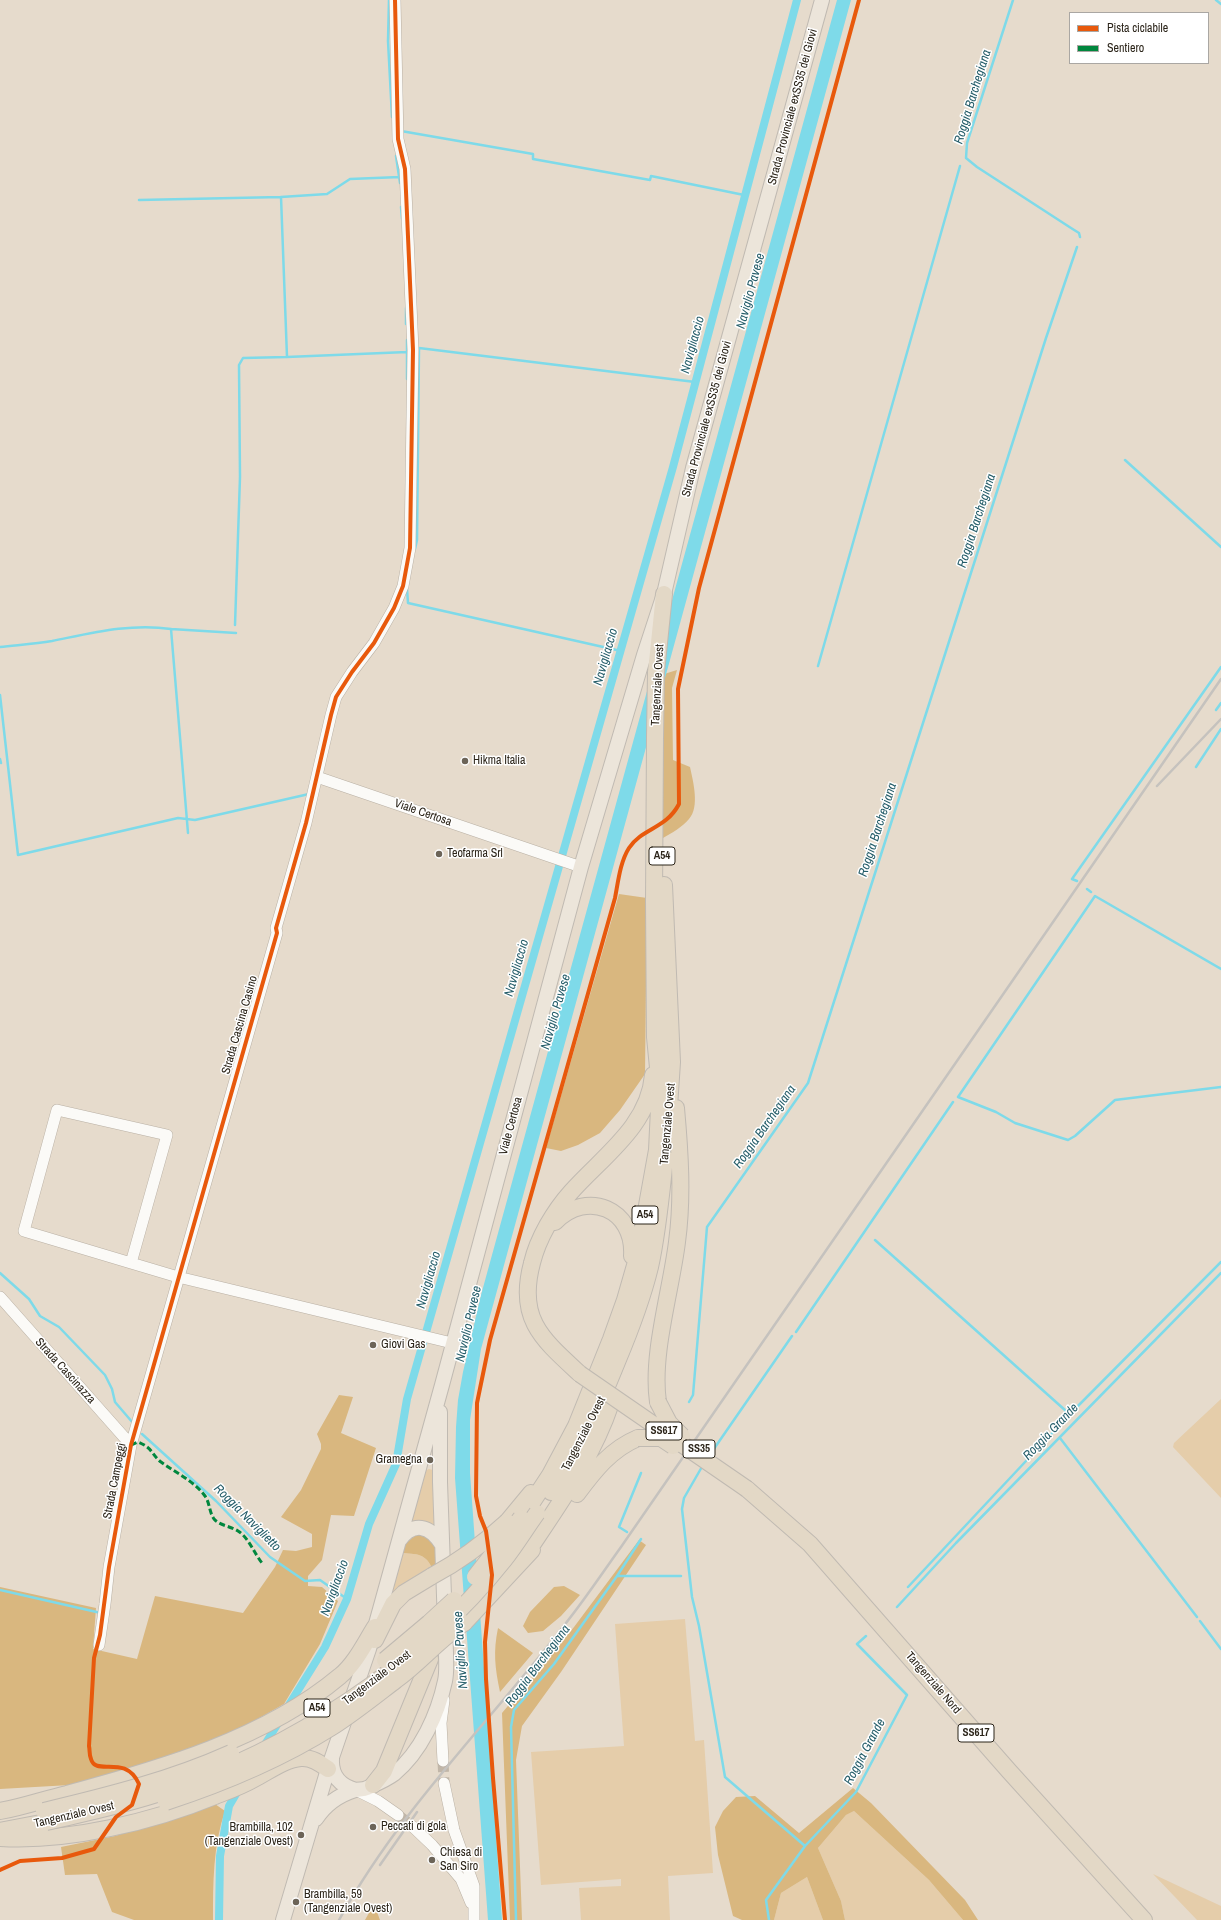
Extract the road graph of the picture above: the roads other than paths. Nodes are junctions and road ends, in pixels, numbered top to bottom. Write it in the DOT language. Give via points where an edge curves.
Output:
graph roads {
  1 [pos="395,0"];
  2 [pos="822,0"];
  3 [pos="664,594"];
  4 [pos="660,633"];
  5 [pos="655,738"];
  6 [pos="317,777"];
  7 [pos="577,866"];
  8 [pos="656,1037"];
  9 [pos="672,1062"];
  10 [pos="539,1243"];
  11 [pos="131,1263"];
  12 [pos="178,1277"];
  13 [pos="0,1296"];
  14 [pos="635,1318"];
  15 [pos="611,1339"];
  16 [pos="452,1344"];
  17 [pos="442,1385"];
  18 [pos="131,1445"];
  19 [pos="562,1452"];
  20 [pos="751,1492"];
  21 [pos="533,1510"];
  22 [pos="398,1543"];
  23 [pos="442,1544"];
  24 [pos="524,1557"];
  25 [pos="464,1623"];
  26 [pos="375,1627"];
  27 [pos="99,1645"];
  28 [pos="370,1649"];
  29 [pos="446,1680"];
  30 [pos="443,1761"];
  31 [pos="331,1767"];
  32 [pos="444,1783"];
  33 [pos="373,1785"];
  34 [pos="356,1790"];
  35 [pos="0,1811"];
  36 [pos="398,1815"];
  37 [pos="0,1817"];
  38 [pos="46,1825"];
  39 [pos="412,1826"];
  40 [pos="310,1830"];
  41 [pos="4,1833"];
  42 [pos="473,1915"];
  43 [pos="283,1920"];
  44 [pos="1144,1920"];
  1 -- 6 [label="street, Strada Cascina Casino" via="398,138 405,169 413,350 410,548 403,586 394,608 374,643 336,697"];
  2 -- 3 [label="main road, Strada Provinciale exSS35 dei Giovi" via="693,468"];
  3 -- 4 [label="highway, Strada Provinciale exSS35 dei Giovi"];
  3 -- 7 [label="main road, Viale Certosa"];
  4 -- 5 [label="highway, Tangenziale Ovest / A54" via="656,672"];
  5 -- 8 [label="highway, Tangenziale Ovest / A54"];
  5 -- 9 [label="highway, Tangenziale Ovest / A54"];
  6 -- 7 [label="street, Viale Certosa"];
  6 -- 12 [label="street, Strada Cascina Casino" via="276,928 277,933"];
  7 -- 16 [label="main road, Viale Certosa"];
  8 -- 10 [label="highway" via="652,1085 639,1117 623,1139 571,1191 560,1205"];
  8 -- 15 [label="highway, Tangenziale Ovest / A54" via="660,1088 657,1150 638,1254"];
  9 -- 14 [label="highway, Tangenziale Ovest / A54" via="659,1218 650,1268"];
  9 -- 20 [label="highway, SS35, bridge" via="681,1152 678,1241 658,1360 658,1402 669,1423 680,1434"];
  10 -- 15 [label="highway, SS617" via="561,1216 578,1207 600,1207 612,1212 622,1221 630,1236 632,1255"];
  10 -- 20 [label="highway, SS617, bridge" via="527,1280 529,1311 542,1336 580,1374"];
  11 -- 11 [label="street" via="167,1135 56,1110 24,1231"];
  11 -- 12 [label="street"];
  12 -- 16 [label="street"];
  12 -- 18 [label="street, Strada Campeggi"];
  13 -- 18 [label="street, Strada Cascinazza"];
  14 -- 21 [label="highway, Tangenziale Ovest / A54" via="598,1408 571,1462"];
  14 -- 24 [label="highway" via="615,1390 598,1438 575,1482"];
  15 -- 19 [label="highway, Tangenziale Ovest / A54" via="576,1426"];
  16 -- 17 [label="main road, Viale Certosa"];
  17 -- 22 [label="main road"];
  17 -- 23 [label="main road"];
  18 -- 27 [label="street, Strada Campeggi" via="109,1567"];
  19 -- 21 [label="highway, Tangenziale Ovest / A54"];
  19 -- 28 [label="highway, bridge" via="507,1522 483,1544 404,1593 393,1604"];
  20 -- 24 [label="highway, bridge" via="661,1438 638,1438 623,1444 599,1466 551,1529"];
  20 -- 44 [label="highway, Tangenziale Nord / SS617" via="810,1544"];
  21 -- 38 [label="highway, Tangenziale Ovest / A54, bridge" via="504,1560 437,1631 366,1689 307,1728 212,1774 163,1792"];
  22 -- 23 [label="main road" via="409,1531 422,1528 432,1532"];
  22 -- 26 [label="main road"];
  23 -- 29 [label="main road"];
  24 -- 25 [label="highway"];
  25 -- 33 [label="highway, bridge" via="430,1659 384,1771"];
  25 -- 38 [label="highway, bridge" via="398,1679 332,1727 272,1760 197,1792 149,1808"];
  26 -- 28 [label="main road"];
  26 -- 35 [label="highway" via="342,1675 314,1696 257,1729 177,1762 122,1780"];
  28 -- 31 [label="main road"];
  29 -- 30 [label="street" via="442,1722"];
  29 -- 33 [label="main road" via="429,1728 415,1751 394,1773"];
  31 -- 34 [label="main road" via="339,1783"];
  31 -- 38 [label="highway" via="309,1758 292,1760 252,1780 181,1809 104,1829"];
  31 -- 40 [label="main road"];
  32 -- 42 [label="street" via="454,1830 474,1886"];
  33 -- 34 [label="main road"];
  34 -- 36 [label="street"];
  34 -- 40 [label="main road" via="326,1805"];
  37 -- 38 [label="highway, Tangenziale Ovest / A54"];
  38 -- 41 [label="highway, Tangenziale Ovest / A54"];
  39 -- 42 [label="street" via="432,1844 461,1878"];
  40 -- 43 [label="main road"];
}
